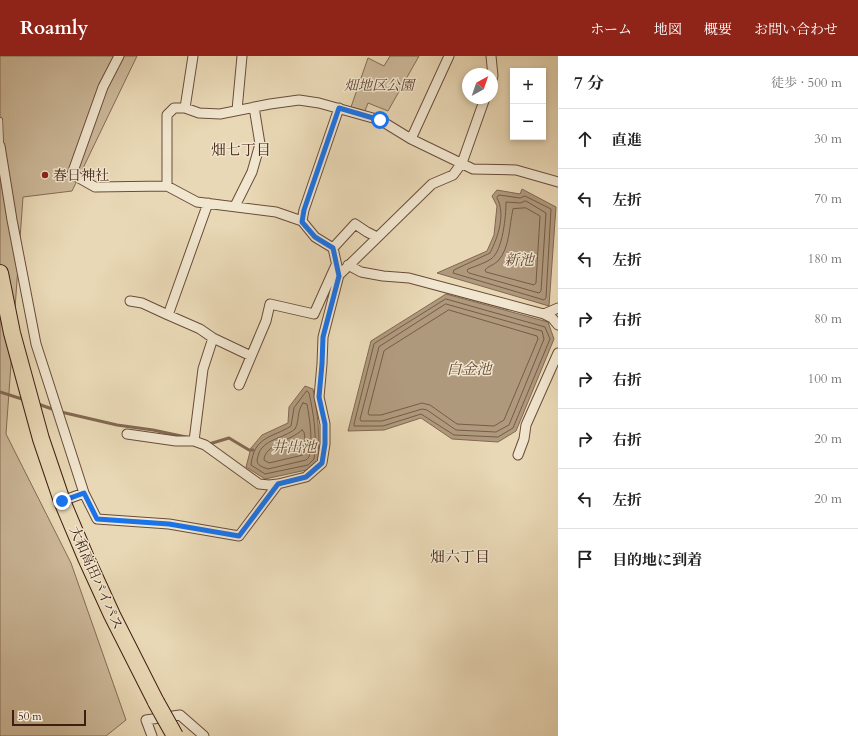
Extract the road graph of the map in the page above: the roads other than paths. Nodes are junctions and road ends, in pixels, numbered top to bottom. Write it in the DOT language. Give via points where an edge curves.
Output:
graph roads {
  1 [pos="119,56"];
  2 [pos="193,56"];
  3 [pos="242,56"];
  4 [pos="449,56"];
  5 [pos="491,56"];
  6 [pos="492,68"];
  7 [pos="483,104"];
  8 [pos="254,107"];
  9 [pos="185,108"];
  10 [pos="339,108"];
  11 [pos="237,110"];
  12 [pos="0,120"];
  13 [pos="411,139"];
  14 [pos="0,146"];
  15 [pos="462,163"];
  16 [pos="558,182"];
  17 [pos="167,186"];
  18 [pos="208,203"];
  19 [pos="236,206"];
  20 [pos="302,222"];
  21 [pos="377,237"];
  22 [pos="333,248"];
  23 [pos="336,265"];
  24 [pos="348,265"];
  25 [pos="0,273"];
  26 [pos="339,276"];
  27 [pos="130,302"];
  28 [pos="558,308"];
  29 [pos="544,314"];
  30 [pos="168,315"];
  31 [pos="558,326"];
  32 [pos="213,338"];
  33 [pos="558,353"];
  34 [pos="251,356"];
  35 [pos="239,385"];
  36 [pos="127,434"];
  37 [pos="194,441"];
  38 [pos="518,455"];
  39 [pos="278,484"];
  40 [pos="84,493"];
  41 [pos="62,501"];
  42 [pos="152,736"];
  43 [pos="175,736"];
  44 [pos="204,736"];
  1 -- 17 [label="street" via="104,87 72,174 95,187"];
  2 -- 9 [label="street"];
  3 -- 11 [label="street"];
  4 -- 13 [label="street"];
  5 -- 6 [label="street"];
  7 -- 15 [label="street"];
  8 -- 10 [label="street" via="299,100"];
  8 -- 11 [label="street"];
  8 -- 19 [label="street" via="260,144 252,172"];
  9 -- 11 [label="street" via="199,113 220,114"];
  9 -- 17 [label="street" via="174,108 167,115"];
  10 -- 13 [label="street" via="380,120"];
  10 -- 20 [label="street"];
  12 -- 14 [label="lane"];
  13 -- 15 [label="street"];
  14 -- 40 [label="street" via="36,344"];
  15 -- 16 [label="street" via="473,169 516,170"];
  15 -- 21 [label="street" via="453,175 432,184"];
  17 -- 18 [label="street" via="197,202"];
  18 -- 19 [label="street"];
  18 -- 30 [label="street"];
  19 -- 20 [label="street" via="276,212"];
  20 -- 22 [label="street" via="315,237"];
  21 -- 22 [label="street" via="355,224"];
  21 -- 24 [label="street"];
  22 -- 23 [label="street"];
  23 -- 26 [label="street"];
  23 -- 34 [label="street" via="314,314 270,304 266,321"];
  24 -- 26 [label="street"];
  24 -- 29 [label="street" via="361,272 409,278"];
  25 -- 41 [label="highway, 大和高田バイパス" via="12,333 41,439"];
  26 -- 39 [label="street" via="323,337 319,397 325,424 322,463 306,477"];
  27 -- 30 [label="street" via="142,303"];
  28 -- 29 [label="street"];
  29 -- 31 [label="street" via="552,318"];
  30 -- 32 [label="street" via="200,328"];
  32 -- 34 [label="street"];
  32 -- 37 [label="street" via="203,369"];
  33 -- 38 [label="street" via="526,425"];
  34 -- 35 [label="street"];
  36 -- 37 [label="street"];
  37 -- 39 [label="street" via="204,445 259,484"];
  39 -- 40 [label="street" via="239,536 169,524 97,519"];
  40 -- 41 [label="street"];
  41 -- 43 [label="highway, 大和高田バイパス, bridge" via="112,615"];
  42 -- 44 [label="street" via="146,720 180,715"];
}
